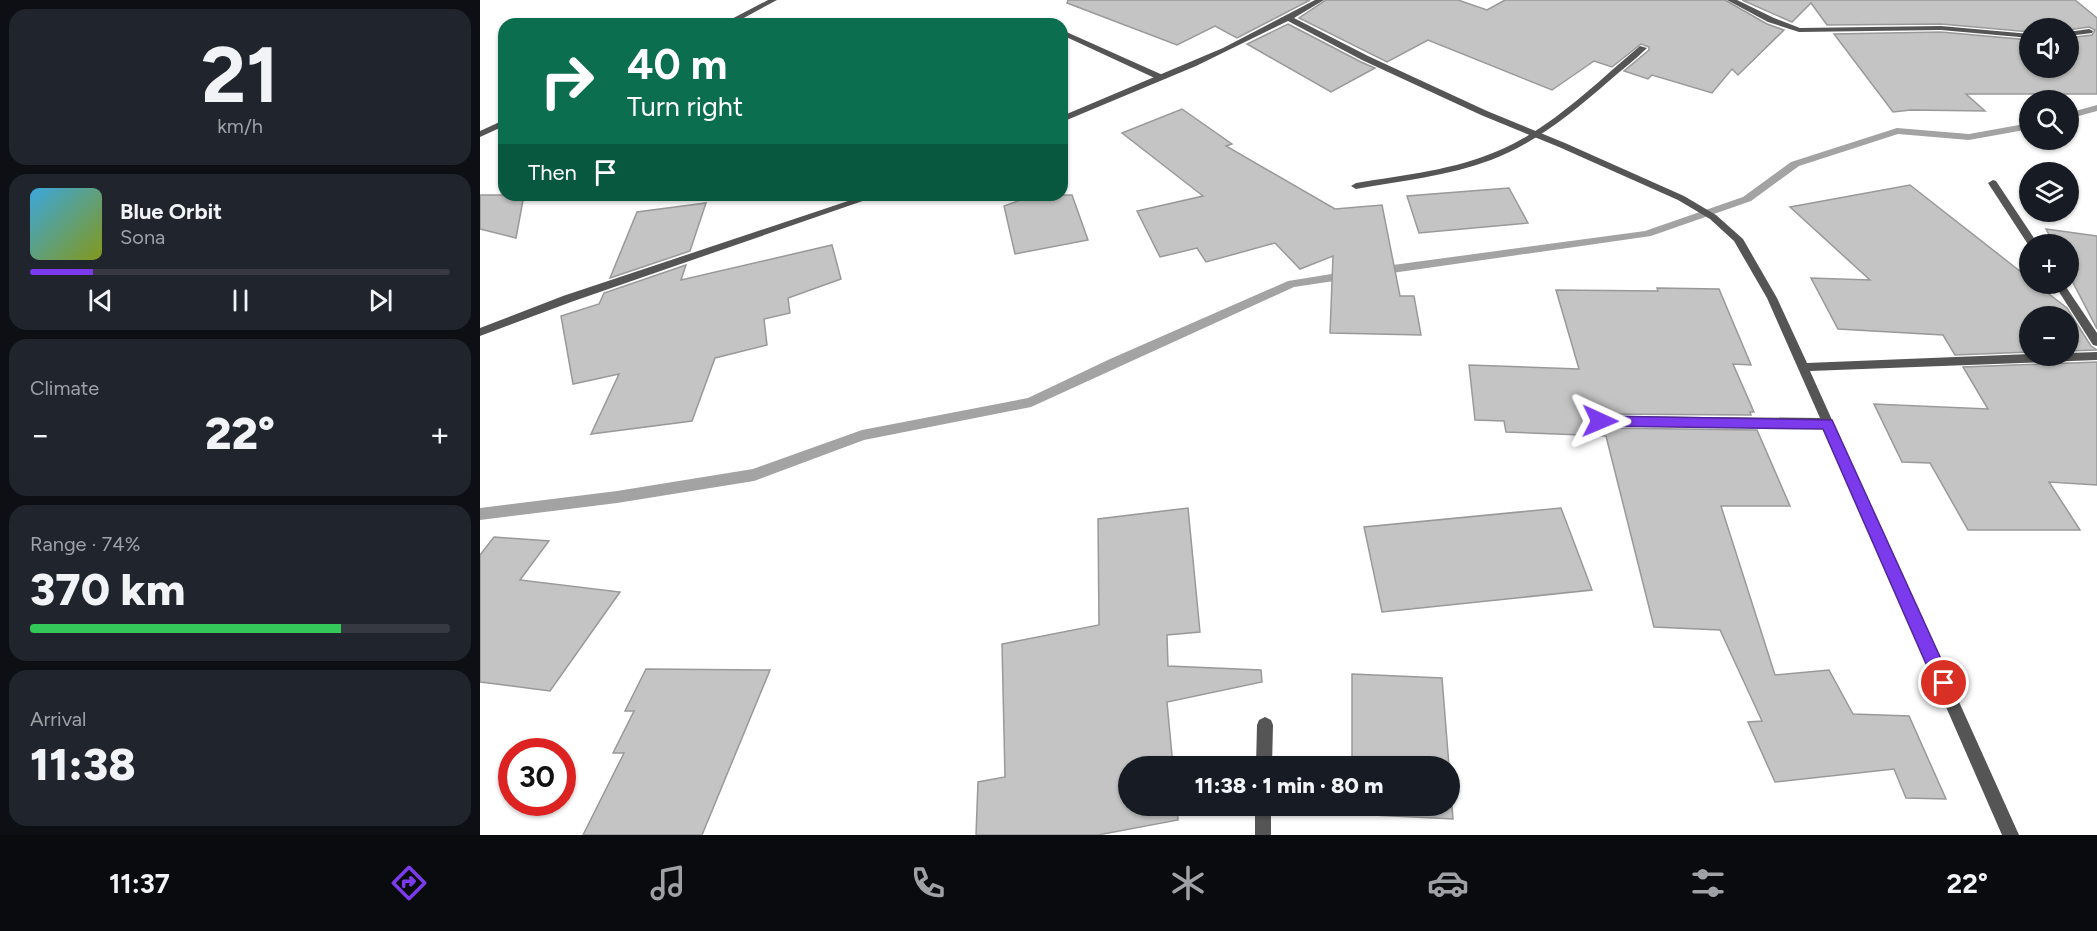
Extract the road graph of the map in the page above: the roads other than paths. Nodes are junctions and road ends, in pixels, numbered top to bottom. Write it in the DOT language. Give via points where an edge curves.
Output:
graph roads {
  1 [pos="773,0"];
  2 [pos="1320,0"];
  3 [pos="1731,0"];
  4 [pos="738,18"];
  5 [pos="1289,18"];
  6 [pos="2089,31"];
  7 [pos="2079,32"];
  8 [pos="1068,35"];
  9 [pos="2019,35"];
  10 [pos="1643,48"];
  11 [pos="1162,78"];
  12 [pos="1068,117"];
  13 [pos="498,126"];
  14 [pos="480,134"];
  15 [pos="1536,134"];
  16 [pos="1993,183"];
  17 [pos="1356,186"];
  18 [pos="856,201"];
  19 [pos="2026,234"];
  20 [pos="2066,294"];
  21 [pos="480,332"];
  22 [pos="2097,342"];
  23 [pos="2097,356"];
  24 [pos="1802,366"];
  25 [pos="1600,421"];
  26 [pos="1827,423"];
  27 [pos="1265,725"];
  28 [pos="1264,756"];
  29 [pos="1263,816"];
  30 [pos="1263,835"];
  31 [pos="2011,835"];
  1 -- 4 [label="street"];
  2 -- 5 [label="street"];
  3 -- 9 [label="street" via="1799,30 1941,28"];
  5 -- 11 [label="street"];
  5 -- 15 [label="street" via="1376,63"];
  6 -- 7 [label="street"];
  8 -- 11 [label="street"];
  10 -- 15 [label="street"];
  11 -- 12 [label="street"];
  13 -- 14 [label="street"];
  15 -- 17 [label="street" via="1503,152 1460,167"];
  15 -- 24 [label="street" via="1681,198 1738,238 1772,298"];
  16 -- 19 [label="street"];
  18 -- 21 [label="street"];
  20 -- 22 [label="street"];
  23 -- 24 [label="street"];
  24 -- 26 [label="street"];
  25 -- 26 [label="street"];
  26 -- 31 [label="street"];
  27 -- 28 [label="street"];
  29 -- 30 [label="street"];
}
